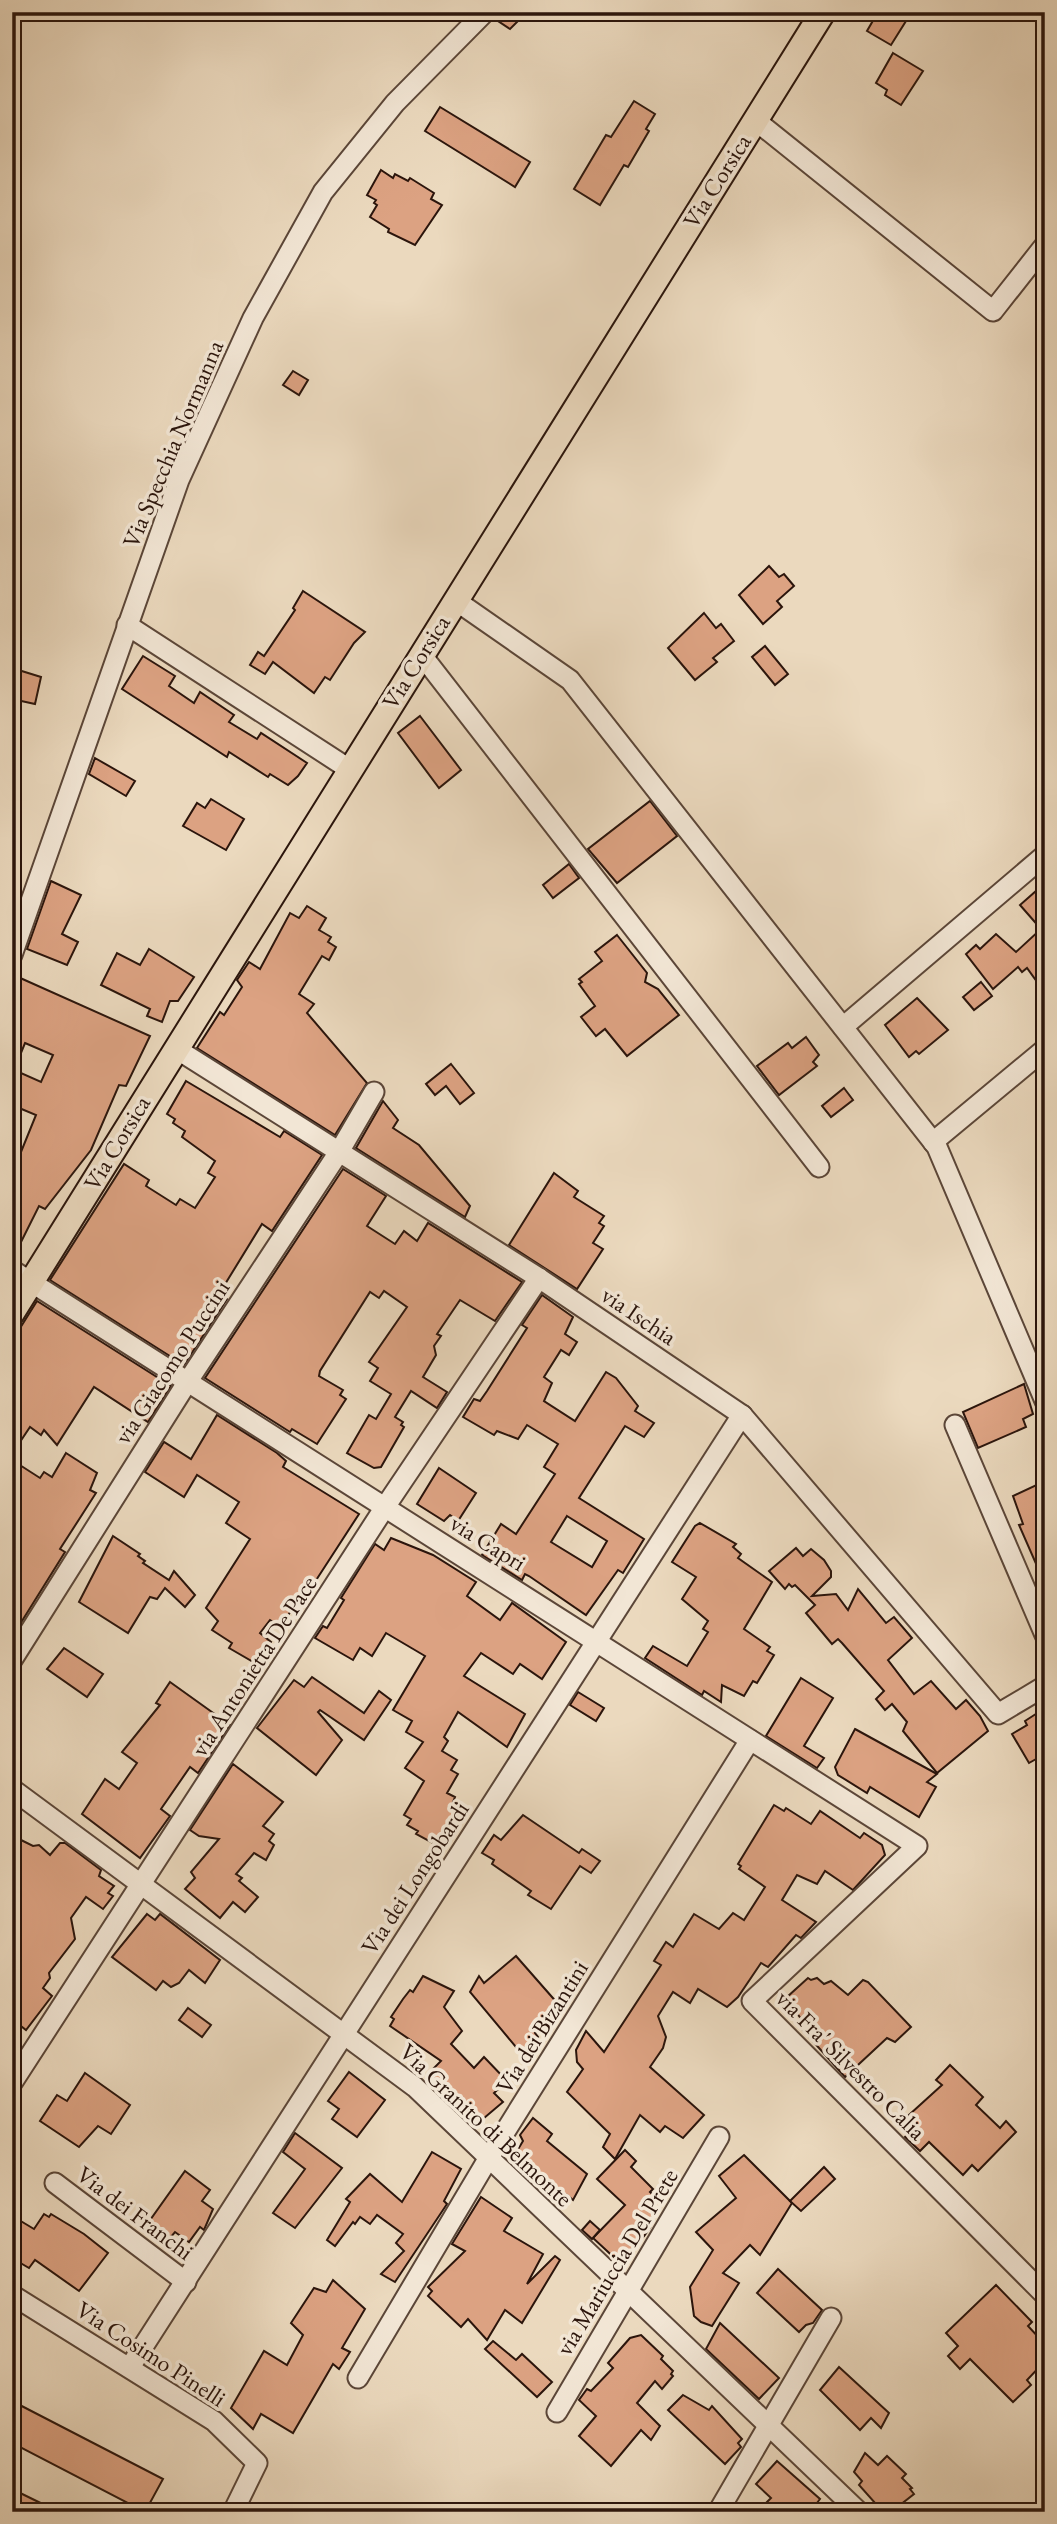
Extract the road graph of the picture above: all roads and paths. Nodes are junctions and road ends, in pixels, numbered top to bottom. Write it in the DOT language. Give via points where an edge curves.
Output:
graph roads {
  1 [pos="485,12"];
  2 [pos="823,12"];
  3 [pos="755,120"];
  4 [pos="1045,246"];
  5 [pos="455,600"];
  6 [pos="127,625"];
  7 [pos="421,654"];
  8 [pos="349,769"];
  9 [pos="1045,855"];
  10 [pos="12,955"];
  11 [pos="843,1027"];
  12 [pos="174,1048"];
  13 [pos="1045,1049"];
  14 [pos="374,1092"];
  15 [pos="933,1142"];
  16 [pos="339,1152"];
  17 [pos="819,1167"];
  18 [pos="22,1276"];
  19 [pos="539,1278"];
  20 [pos="12,1313"];
  21 [pos="188,1381"];
  22 [pos="1045,1401"];
  23 [pos="742,1415"];
  24 [pos="955,1424"];
  25 [pos="385,1507"];
  26 [pos="1045,1635"];
  27 [pos="595,1641"];
  28 [pos="12,1660"];
  29 [pos="1045,1686"];
  30 [pos="750,1740"];
  31 [pos="12,1789"];
  32 [pos="917,1846"];
  33 [pos="141,1886"];
  34 [pos="345,2033"];
  35 [pos="12,2083"];
  36 [pos="719,2137"];
  37 [pos="488,2159"];
  38 [pos="55,2183"];
  39 [pos="186,2281"];
  40 [pos="627,2292"];
  41 [pos="12,2295"];
  42 [pos="1045,2295"];
  43 [pos="831,2318"];
  44 [pos="130,2367"];
  45 [pos="358,2378"];
  46 [pos="556,2412"];
  47 [pos="769,2426"];
  48 [pos="233,2512"];
  49 [pos="719,2512"];
  50 [pos="859,2512"];
  1 -- 6 [label="street, Via Specchia Normanna" via="395,103 323,192 253,318 190,455"];
  2 -- 3 [label="main road, Via Corsica"];
  3 -- 4 [label="street" via="993,311"];
  3 -- 5 [label="main road, Via Corsica"];
  5 -- 7 [label="main road, Via Corsica"];
  5 -- 11 [label="street" via="570,680"];
  6 -- 8 [label="street"];
  6 -- 10 [label="street, Via Specchia Normanna"];
  7 -- 8 [label="main road, Via Corsica"];
  7 -- 17 [label="street"];
  8 -- 12 [label="main road, Via Corsica"];
  9 -- 11 [label="street"];
  11 -- 15 [label="street"];
  12 -- 16 [label="street, via Ischia"];
  12 -- 18 [label="main road, Via Corsica"];
  13 -- 15 [label="street"];
  14 -- 16 [label="street, via Giacomo Puccini"];
  15 -- 22 [label="street"];
  16 -- 19 [label="street, via Ischia"];
  16 -- 21 [label="street, via Giacomo Puccini"];
  18 -- 20 [label="main road, Via Corsica"];
  18 -- 21 [label="street, via Capri"];
  19 -- 23 [label="street, via Ischia"];
  19 -- 25 [label="street, via Antonietta De Pace"];
  21 -- 25 [label="street, via Capri"];
  21 -- 28 [label="street, via Giacomo Puccini"];
  23 -- 27 [label="street, Via dei Longobardi"];
  23 -- 29 [label="street, via Ischia" via="998,1714"];
  24 -- 26 [label="street"];
  25 -- 27 [label="street, via Capri"];
  25 -- 33 [label="street, via Antonietta De Pace"];
  27 -- 30 [label="street, via Capri"];
  27 -- 34 [label="street, Via dei Longobardi"];
  30 -- 32 [label="street, via Capri"];
  30 -- 37 [label="street, Via dei Bizantini"];
  31 -- 33 [label="street, Via Granito di Belmonte"];
  32 -- 42 [label="street, via Fra' Silvestro Calia" via="752,2001"];
  33 -- 34 [label="street, Via Granito di Belmonte"];
  33 -- 35 [label="street, via Antonietta De Pace"];
  34 -- 37 [label="street, Via Granito di Belmonte" via="415,2087"];
  34 -- 39 [label="street, Via dei Longobardi"];
  36 -- 40 [label="street, via Mariuccia Del Prete"];
  37 -- 40 [label="street, Via Granito di Belmonte"];
  37 -- 45 [label="street, Via dei Bizantini"];
  38 -- 39 [label="street, Via dei Franchi"];
  39 -- 44 [label="street, Via dei Longobardi"];
  40 -- 46 [label="street, via Mariuccia Del Prete"];
  40 -- 47 [label="street, Via Granito di Belmonte"];
  41 -- 44 [label="street, Via Cosimo Pinelli"];
  43 -- 47 [label="street"];
  44 -- 48 [label="street, Via Cosimo Pinelli" via="214,2421 257,2463"];
  47 -- 49 [label="street"];
  47 -- 50 [label="street, Via Granito di Belmonte"];
}
